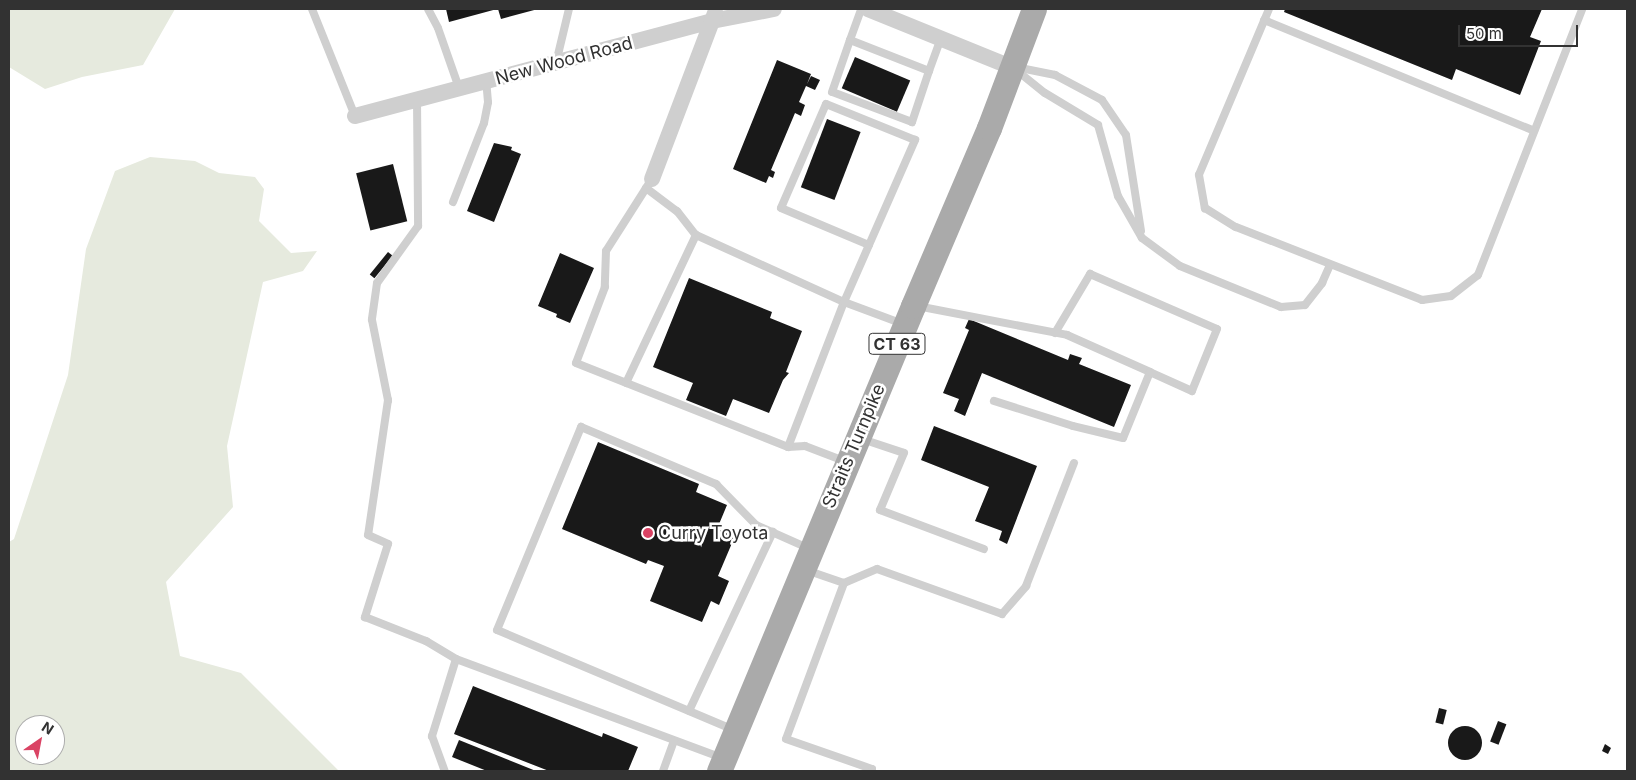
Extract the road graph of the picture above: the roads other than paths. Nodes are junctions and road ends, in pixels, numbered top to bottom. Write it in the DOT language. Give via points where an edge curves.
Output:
graph roads {
  1 [pos="312,9"];
  2 [pos="428,9"];
  3 [pos="569,9"];
  4 [pos="774,9"];
  5 [pos="861,9"];
  6 [pos="868,9"];
  7 [pos="1034,9"];
  8 [pos="1269,9"];
  9 [pos="1582,9"];
  10 [pos="714,15"];
  11 [pos="1264,20"];
  12 [pos="941,38"];
  13 [pos="850,40"];
  14 [pos="556,63"];
  15 [pos="1012,67"];
  16 [pos="929,71"];
  17 [pos="486,81"];
  18 [pos="459,88"];
  19 [pos="417,100"];
  20 [pos="354,116"];
  21 [pos="1534,131"];
  22 [pos="649,184"];
  23 [pos="453,202"];
  24 [pos="696,235"];
  25 [pos="1142,238"];
  26 [pos="869,245"];
  27 [pos="1330,265"];
  28 [pos="844,302"];
  29 [pos="909,315"];
  30 [pos="1055,333"];
  31 [pos="1150,372"];
  32 [pos="626,383"];
  33 [pos="994,401"];
  34 [pos="857,438"];
  35 [pos="788,447"];
  36 [pos="847,462"];
  37 [pos="1074,463"];
  38 [pos="773,532"];
  39 [pos="984,549"];
  40 [pos="806,559"];
  41 [pos="844,583"];
  42 [pos="456,659"];
  43 [pos="689,711"];
  44 [pos="736,730"];
  45 [pos="674,741"];
  46 [pos="722,765"];
  47 [pos="444,771"];
  48 [pos="663,771"];
  49 [pos="872,771"];
  1 -- 20 [label="lane"];
  2 -- 18 [label="lane"];
  3 -- 14 [label="lane"];
  4 -- 10 [label="street, New Wood Road"];
  5 -- 13 [label="lane"];
  6 -- 12 [label="street"];
  7 -- 15 [label="main road, Straits Turnpike / CT 63"];
  8 -- 11 [label="lane"];
  9 -- 21 [label="lane"];
  10 -- 14 [label="street, New Wood Road"];
  10 -- 22 [label="street"];
  11 -- 21 [label="lane"];
  11 -- 27 [label="lane" via="1199,175 1205,208 1236,227"];
  12 -- 15 [label="street"];
  12 -- 16 [label="lane"];
  13 -- 16 [label="lane"];
  13 -- 16 [label="lane" via="832,92 912,122"];
  14 -- 17 [label="street, New Wood Road"];
  15 -- 25 [label="lane" via="1045,94 1098,125 1118,196"];
  15 -- 25 [label="lane" via="1055,76 1102,100 1126,135"];
  15 -- 29 [label="main road, Straits Turnpike / CT 63" via="990,128"];
  17 -- 18 [label="street, New Wood Road"];
  17 -- 23 [label="lane" via="488,102 484,123"];
  18 -- 19 [label="street, New Wood Road"];
  19 -- 20 [label="street, New Wood Road"];
  19 -- 42 [label="lane" via="418,226 377,283 372,320 388,400 368,535 388,544 365,616 426,641"];
  21 -- 27 [label="lane" via="1478,275 1451,296 1422,300"];
  22 -- 24 [label="lane"];
  22 -- 32 [label="lane" via="606,251 605,287 576,363"];
  24 -- 28 [label="lane"];
  24 -- 32 [label="lane"];
  25 -- 27 [label="lane" via="1180,266 1281,307 1305,305 1322,283"];
  26 -- 26 [label="lane" via="915,140 826,104 781,208"];
  26 -- 28 [label="lane"];
  28 -- 29 [label="lane"];
  28 -- 35 [label="lane"];
  29 -- 30 [label="lane"];
  29 -- 34 [label="main road, Straits Turnpike / CT 63"];
  30 -- 31 [label="lane" via="1067,335"];
  30 -- 31 [label="lane" via="1090,274 1217,329 1192,391"];
  31 -- 33 [label="lane" via="1123,438"];
  32 -- 35 [label="lane"];
  34 -- 36 [label="main road, Straits Turnpike / CT 63"];
  34 -- 39 [label="lane" via="904,453 880,510"];
  35 -- 36 [label="lane" via="805,446"];
  36 -- 40 [label="main road, Straits Turnpike / CT 63"];
  37 -- 41 [label="lane" via="1026,586 1002,614 877,569"];
  38 -- 40 [label="lane"];
  38 -- 43 [label="lane"];
  38 -- 43 [label="lane" via="756,525 716,484 581,427 497,630"];
  40 -- 41 [label="lane"];
  40 -- 44 [label="main road, Straits Turnpike / CT 63"];
  41 -- 49 [label="lane" via="786,739"];
  42 -- 45 [label="lane"];
  42 -- 47 [label="lane" via="432,736"];
  43 -- 44 [label="lane"];
  44 -- 46 [label="main road, Straits Turnpike / CT 63"];
  45 -- 46 [label="lane"];
  45 -- 48 [label="lane"];
}
